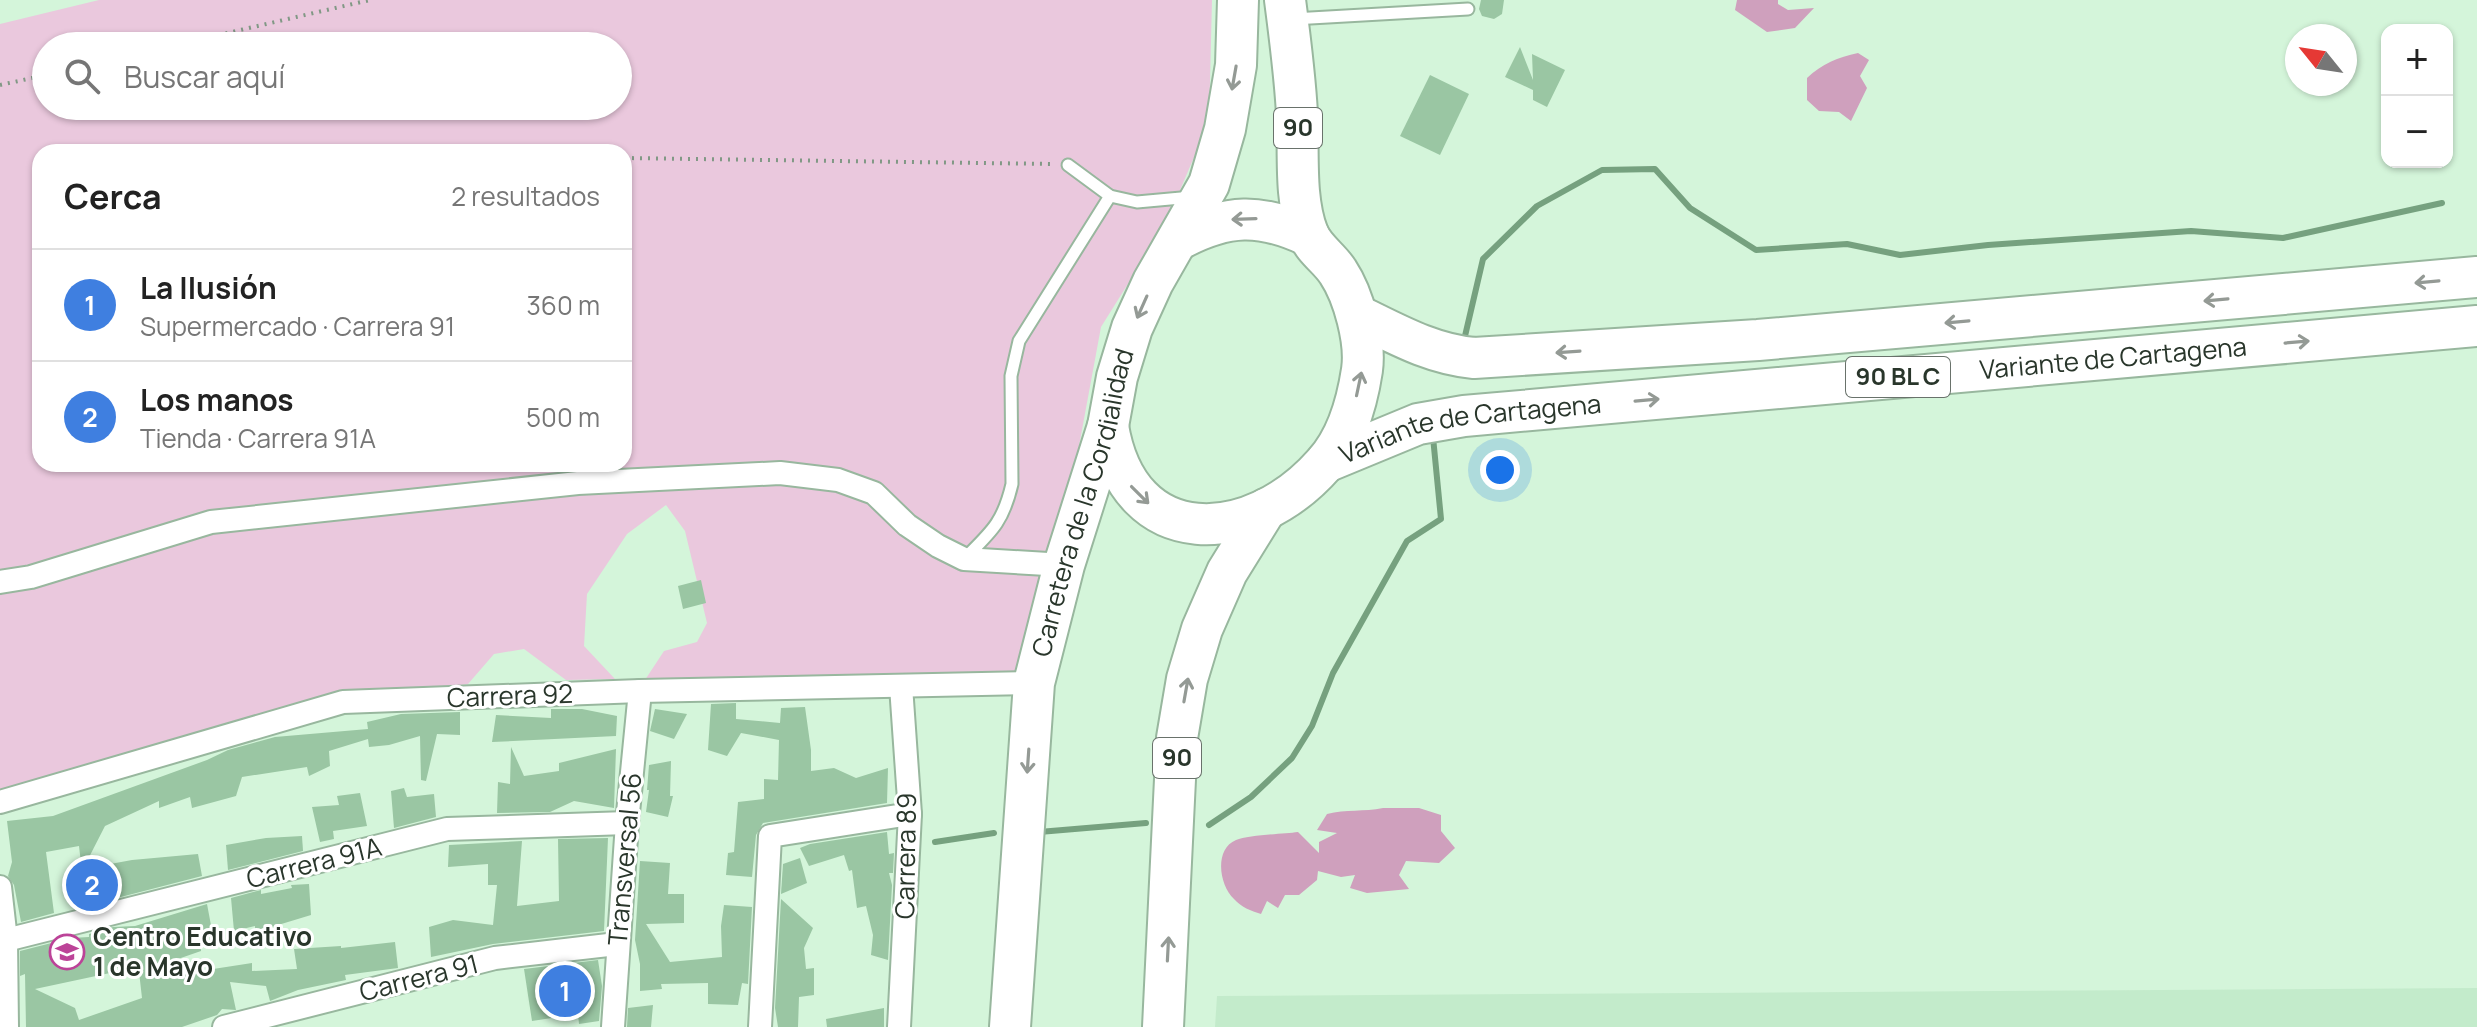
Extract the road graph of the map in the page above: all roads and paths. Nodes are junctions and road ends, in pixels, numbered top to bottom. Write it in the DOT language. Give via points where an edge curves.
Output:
graph roads {
  1 [pos="370,0"];
  2 [pos="1238,0"];
  3 [pos="1468,9"];
  4 [pos="1287,10"];
  5 [pos="232,32"];
  6 [pos="32,78"];
  7 [pos="0,85"];
  8 [pos="632,158"];
  9 [pos="1068,165"];
  10 [pos="1110,196"];
  11 [pos="1204,196"];
  12 [pos="1309,236"];
  13 [pos="1180,239"];
  14 [pos="2477,277"];
  15 [pos="1357,315"];
  16 [pos="2477,326"];
  17 [pos="1108,426"];
  18 [pos="1326,462"];
  19 [pos="1266,509"];
  20 [pos="964,559"];
  21 [pos="1064,565"];
  22 [pos="0,582"];
  23 [pos="1034,683"];
  24 [pos="901,686"];
  25 [pos="640,691"];
  26 [pos="0,802"];
  27 [pos="910,814"];
  28 [pos="627,823"];
  29 [pos="0,887"];
  30 [pos="6,940"];
  31 [pos="617,944"];
  32 [pos="7,1027"];
  33 [pos="224,1027"];
  34 [pos="613,1027"];
  35 [pos="760,1027"];
  36 [pos="899,1027"];
  37 [pos="1010,1027"];
  38 [pos="1163,1027"];
  1 -- 5 [label="path"];
  2 -- 11 [label="highway, Carretera de la Cordialidad, one-way" via="1236,65 1225,129"];
  3 -- 4 [label="lane"];
  4 -- 12 [label="highway, 90" via="1301,200"];
  6 -- 7 [label="path"];
  8 -- 9 [label="path"];
  9 -- 10 [label="lane"];
  10 -- 11 [label="lane" via="1137,202"];
  10 -- 20 [label="lane" via="1019,341 1011,376 1009,496 997,527"];
  11 -- 13 [label="highway, Carretera de la Cordialidad"];
  12 -- 13 [label="highway, one-way" via="1258,219 1230,219"];
  12 -- 15 [label="highway" via="1339,272"];
  13 -- 17 [label="highway, Carretera de la Cordialidad, one-way" via="1132,328"];
  14 -- 15 [label="highway, Variante de Cartagena / 90 BL C, one-way" via="1758,340 1474,358 1419,346"];
  18 -- 15 [label="highway, one-way" via="1352,417 1363,367"];
  18 -- 16 [label="highway, Variante de Cartagena / 90 BL C, one-way" via="1418,424 1464,416"];
  17 -- 19 [label="highway, one-way" via="1124,478 1163,514 1188,524 1215,526"];
  17 -- 21 [label="highway, Carretera de la Cordialidad"];
  18 -- 19 [label="highway" via="1299,489"];
  38 -- 19 [label="highway, 90, one-way" via="1177,738 1187,679 1227,572"];
  20 -- 21 [label="street"];
  20 -- 22 [label="street" via="907,525 874,493 838,480 780,473 578,483 211,522"];
  21 -- 23 [label="highway, Carretera de la Cordialidad"];
  23 -- 24 [label="street, Carrera 92"];
  23 -- 37 [label="highway, Carretera de la Cordialidad, one-way"];
  24 -- 25 [label="street, Carrera 92"];
  24 -- 27 [label="street, Carrera 89"];
  25 -- 26 [label="street, Carrera 92" via="343,702"];
  25 -- 28 [label="street, Transversal 56"];
  27 -- 35 [label="street" via="770,836"];
  27 -- 36 [label="street, Carrera 89"];
  28 -- 30 [label="street, Carrera 91A" via="447,829"];
  28 -- 31 [label="street, Transversal 56"];
  29 -- 30 [label="street"];
  30 -- 32 [label="street"];
  31 -- 33 [label="street, Carrera 91" via="495,958"];
  31 -- 34 [label="street, Transversal 56"];
}
